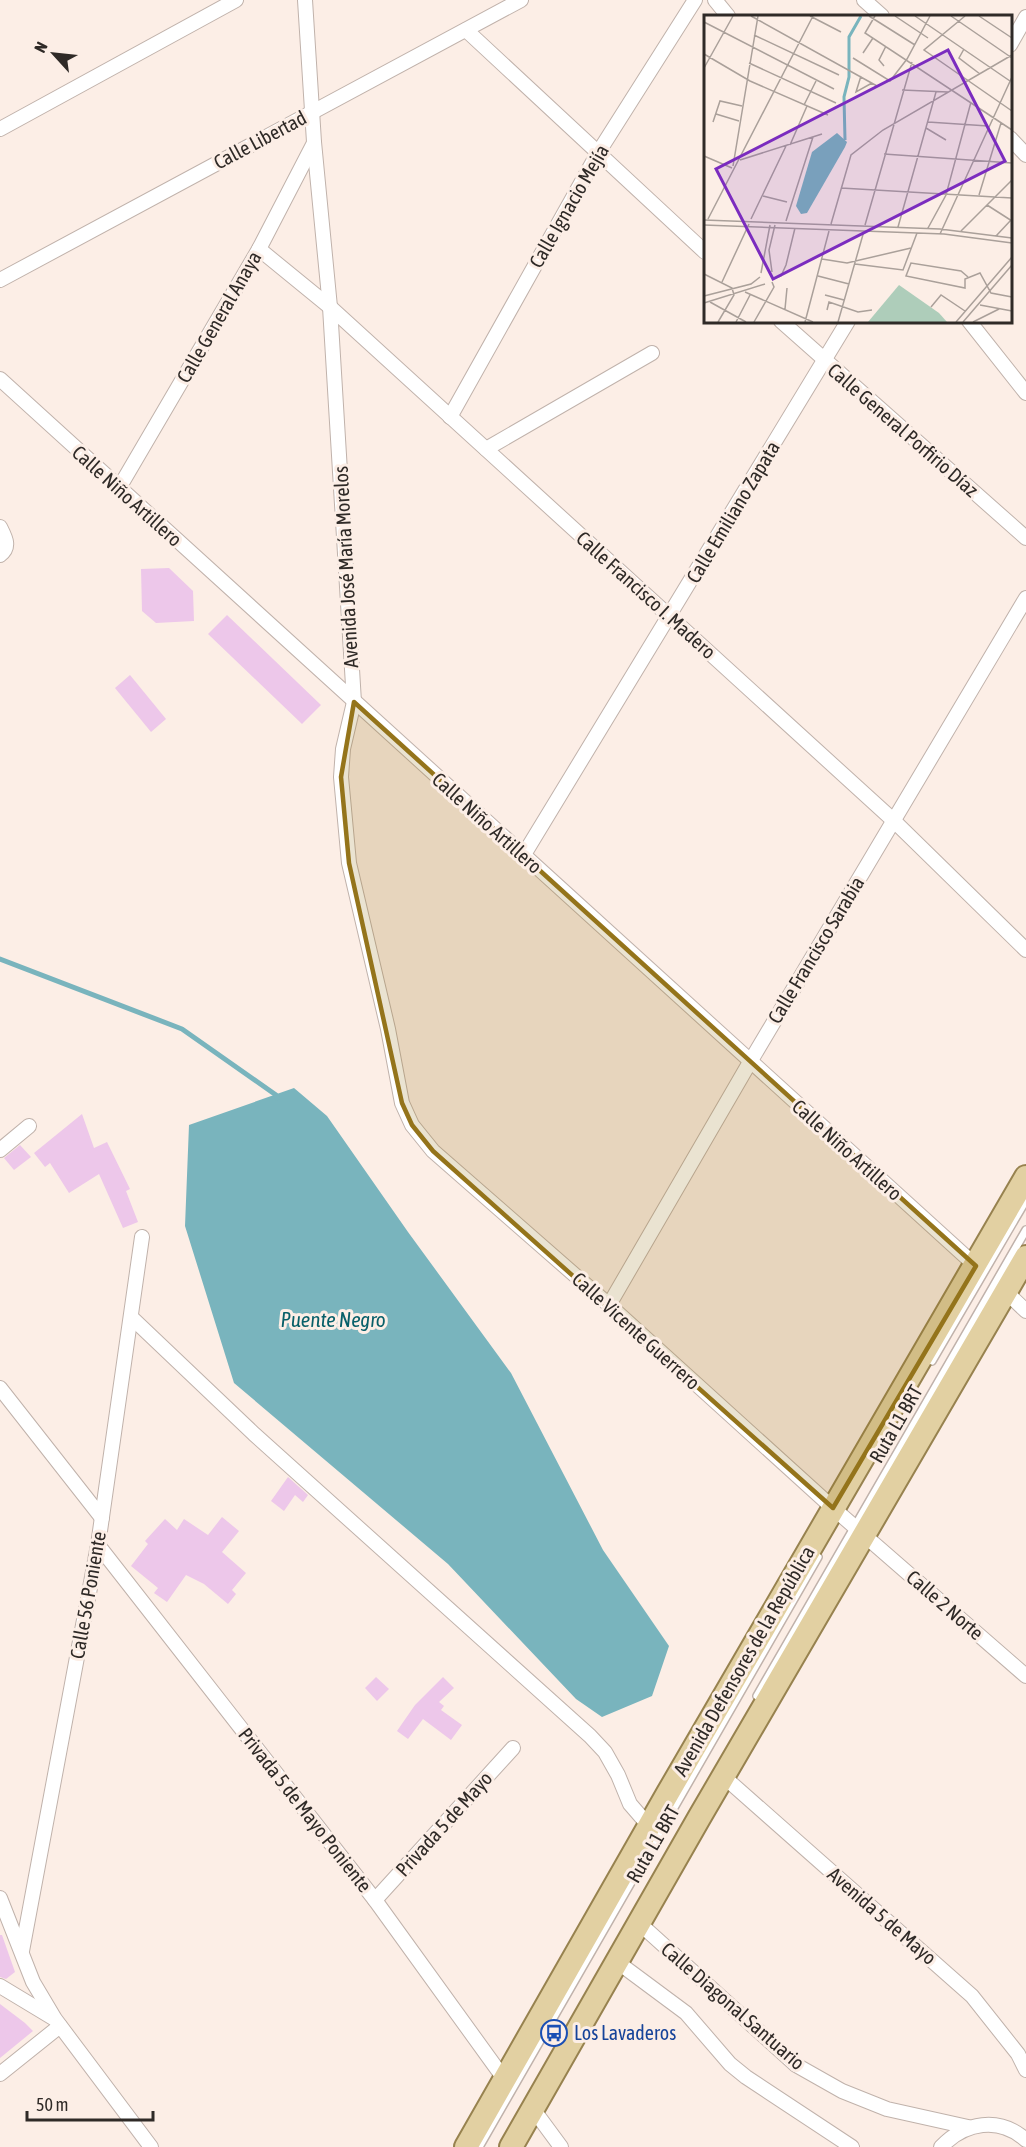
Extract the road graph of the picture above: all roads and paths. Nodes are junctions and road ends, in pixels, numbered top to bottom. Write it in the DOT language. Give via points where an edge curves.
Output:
graph roads {
  1 [pos="236,0"];
  2 [pos="305,0"];
  3 [pos="521,0"];
  4 [pos="695,0"];
  5 [pos="715,0"];
  6 [pos="864,0"];
  7 [pos="727,15"];
  8 [pos="881,15"];
  9 [pos="1026,17"];
  10 [pos="466,30"];
  11 [pos="1011,43"];
  12 [pos="312,112"];
  13 [pos="0,129"];
  14 [pos="1011,139"];
  15 [pos="314,142"];
  16 [pos="598,153"];
  17 [pos="1026,154"];
  18 [pos="259,249"];
  19 [pos="704,251"];
  20 [pos="0,280"];
  21 [pos="330,307"];
  22 [pos="782,322"];
  23 [pos="847,322"];
  24 [pos="970,322"];
  25 [pos="652,353"];
  26 [pos="825,361"];
  27 [pos="0,379"];
  28 [pos="1026,393"];
  29 [pos="450,417"];
  30 [pos="486,449"];
  31 [pos="118,488"];
  32 [pos="0,527"];
  33 [pos="1026,538"];
  34 [pos="2,555"];
  35 [pos="1026,598"];
  36 [pos="668,617"];
  37 [pos="354,702"];
  38 [pos="893,820"];
  39 [pos="523,856"];
  40 [pos="1026,950"];
  41 [pos="750,1062"];
  42 [pos="411,1125"];
  43 [pos="29,1126"];
  44 [pos="0,1150"];
  45 [pos="1026,1176"];
  46 [pos="1026,1200"];
  47 [pos="1026,1230"];
  48 [pos="142,1237"];
  49 [pos="1026,1257"];
  50 [pos="976,1266"];
  51 [pos="1006,1292"];
  52 [pos="609,1305"];
  53 [pos="1026,1311"];
  54 [pos="131,1317"];
  55 [pos="925,1373"];
  56 [pos="0,1388"];
  57 [pos="840,1514"];
  58 [pos="102,1518"];
  59 [pos="859,1531"];
  60 [pos="98,1545"];
  61 [pos="824,1546"];
  62 [pos="1026,1676"];
  63 [pos="754,1702"];
  64 [pos="513,1748"];
  65 [pos="723,1776"];
  66 [pos="649,1826"];
  67 [pos="0,1898"];
  68 [pos="375,1900"];
  69 [pos="639,1923"];
  70 [pos="22,1951"];
  71 [pos="616,1961"];
  72 [pos="0,1986"];
  73 [pos="58,2022"];
  74 [pos="1026,2070"];
  75 [pos="0,2074"];
  76 [pos="504,2080"];
  77 [pos="533,2109"];
  78 [pos="968,2127"];
  79 [pos="1026,2138"];
  80 [pos="509,2142"];
  81 [pos="151,2147"];
  82 [pos="466,2147"];
  83 [pos="479,2147"];
  84 [pos="502,2147"];
  85 [pos="561,2147"];
  86 [pos="852,2147"];
  87 [pos="941,2147"];
  1 -- 13 [label="street"];
  2 -- 12 [label="street, Avenida José María Morelos"];
  3 -- 10 [label="street, Calle Libertad"];
  4 -- 16 [label="street, Calle Ignacio Mejía"];
  5 -- 7 [label="street"];
  6 -- 8 [label="street"];
  9 -- 11 [label="street"];
  10 -- 12 [label="street, Calle Libertad"];
  10 -- 16 [label="street"];
  12 -- 15 [label="street, Avenida José María Morelos"];
  12 -- 20 [label="street, Calle Libertad"];
  14 -- 17 [label="street"];
  15 -- 18 [label="street, Calle General Anaya"];
  15 -- 21 [label="street, Avenida José María Morelos"];
  16 -- 19 [label="street"];
  16 -- 29 [label="street, Calle Ignacio Mejía"];
  18 -- 21 [label="street, Calle Francisco I. Madero"];
  18 -- 31 [label="street, Calle General Anaya"];
  21 -- 29 [label="street, Calle Francisco I. Madero"];
  21 -- 37 [label="street, Avenida José María Morelos"];
  22 -- 26 [label="street, Calle General Porfirio Díaz"];
  23 -- 26 [label="street, Calle Emiliano Zapata"];
  24 -- 28 [label="street"];
  25 -- 30 [label="street"];
  26 -- 33 [label="street, Calle General Porfirio Díaz"];
  26 -- 36 [label="street, Calle Emiliano Zapata"];
  27 -- 31 [label="street, Calle Niño Artillero"];
  29 -- 30 [label="street, Calle Francisco I. Madero"];
  30 -- 36 [label="street, Calle Francisco I. Madero"];
  31 -- 37 [label="street, Calle Niño Artillero"];
  32 -- 34 [label="street" via="6,540"];
  35 -- 38 [label="street, Calle Francisco Sarabia"];
  36 -- 38 [label="street, Calle Francisco I. Madero"];
  36 -- 39 [label="street, Calle Emiliano Zapata"];
  37 -- 39 [label="street, Calle Niño Artillero"];
  37 -- 42 [label="street, Avenida José María Morelos" via="341,777 349,863 402,1103"];
  38 -- 40 [label="street, Calle Francisco I. Madero"];
  38 -- 41 [label="street, Calle Francisco Sarabia"];
  39 -- 41 [label="street, Calle Niño Artillero"];
  41 -- 50 [label="street, Calle Niño Artillero"];
  41 -- 52 [label="street, Calle Francisco Sarabia"];
  42 -- 52 [label="street, Calle Vicente Guerrero" via="433,1151"];
  43 -- 44 [label="street"];
  45 -- 50 [label="main road, Avenida Defensores de la República"];
  46 -- 55 [label="lane, Ruta L1 BRT"];
  47 -- 59 [label="lane, Ruta L1 BRT"];
  48 -- 54 [label="street, Calle 56 Poniente"];
  49 -- 51 [label="main road, Avenida Defensores de la República"];
  50 -- 57 [label="main road, Avenida Defensores de la República"];
  51 -- 53 [label="street"];
  51 -- 59 [label="main road, Avenida Defensores de la República"];
  52 -- 57 [label="street, Calle Vicente Guerrero"];
  54 -- 58 [label="street, Calle 56 Poniente"];
  54 -- 66 [label="street" via="254,1434 590,1736 605,1752 630,1804"];
  56 -- 58 [label="street"];
  57 -- 59 [label="street, Calle Vicente Guerrero"];
  57 -- 66 [label="main road, Avenida Defensores de la República"];
  58 -- 60 [label="street, Calle 56 Poniente"];
  59 -- 62 [label="street, Calle 2 Norte"];
  59 -- 63 [label="lane, Ruta L1 BRT"];
  59 -- 65 [label="main road, Avenida Defensores de la República"];
  60 -- 68 [label="street, Privada 5 de Mayo Poniente"];
  60 -- 70 [label="street, Calle 56 Poniente"];
  61 -- 83 [label="lane, Ruta L1 BRT"];
  64 -- 68 [label="street, Privada 5 de Mayo"];
  65 -- 69 [label="main road, Avenida Defensores de la República"];
  65 -- 74 [label="street, Avenida 5 de Mayo" via="972,1996"];
  66 -- 76 [label="main road, Avenida Defensores de la República"];
  67 -- 70 [label="street"];
  68 -- 76 [label="street, Privada 5 de Mayo Poniente"];
  69 -- 71 [label="main road, Avenida Defensores de la República"];
  69 -- 78 [label="street, Calle Diagonal Santuario" via="796,2065 842,2091 887,2109"];
  70 -- 73 [label="street" via="33,1982"];
  71 -- 77 [label="main road, Avenida Defensores de la República"];
  71 -- 86 [label="street, Calle Diagonal Santuario" via="686,2013 746,2077"];
  72 -- 73 [label="street"];
  73 -- 75 [label="street"];
  73 -- 81 [label="street"];
  76 -- 82 [label="main road, Avenida Defensores de la República"];
  77 -- 80 [label="main road, Avenida Defensores de la República"];
  77 -- 85 [label="street"];
  78 -- 79 [label="street, Calle Diagonal Santuario" via="998,2125"];
  78 -- 87 [label="street"];
  80 -- 84 [label="lane"];
}
